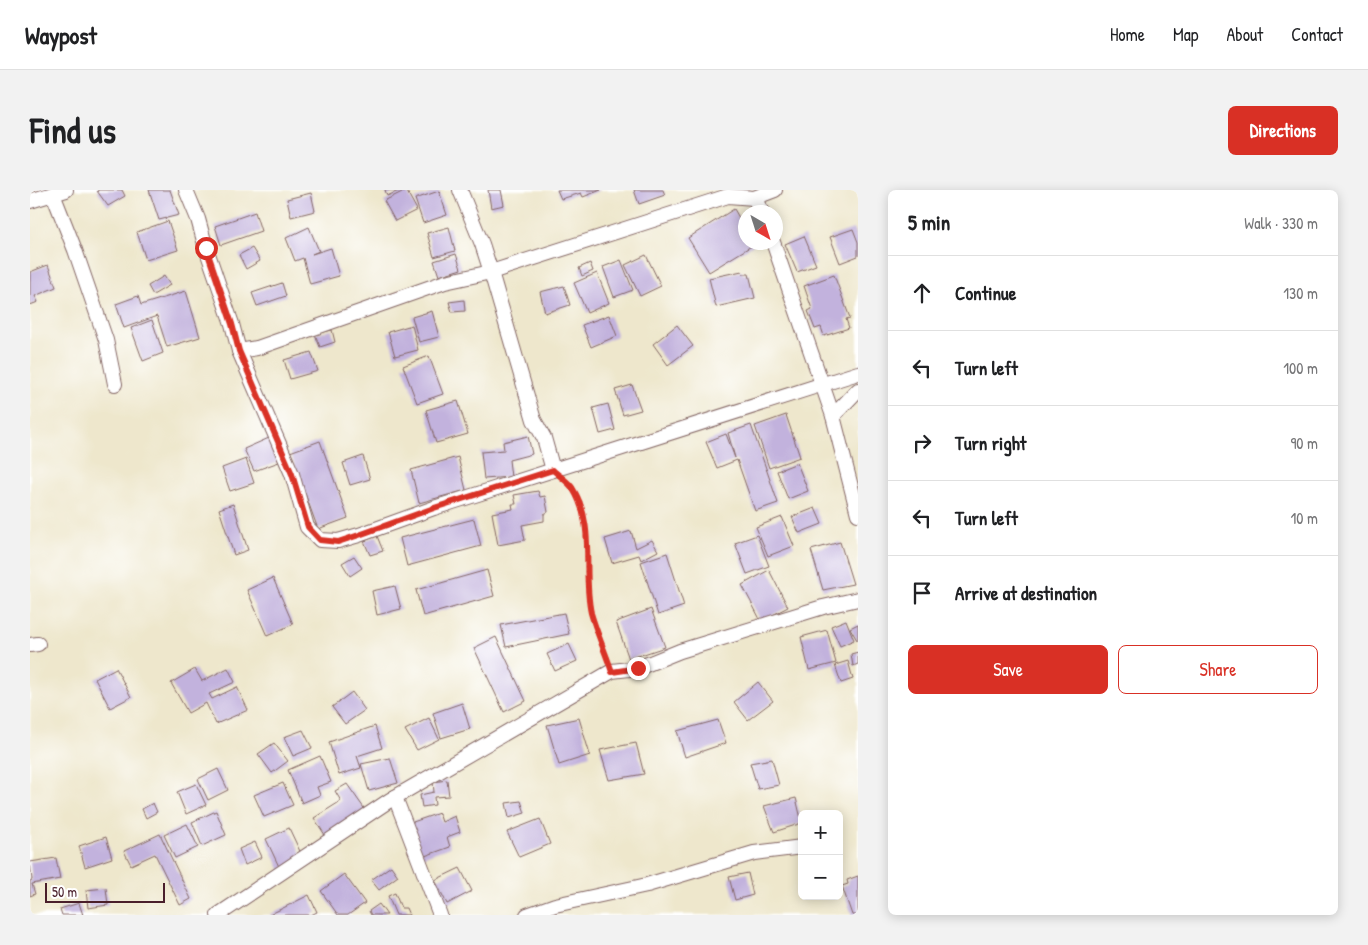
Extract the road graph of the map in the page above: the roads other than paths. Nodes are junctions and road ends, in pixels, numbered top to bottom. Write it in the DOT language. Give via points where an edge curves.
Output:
graph roads {
  1 [pos="186,190"];
  2 [pos="460,190"];
  3 [pos="775,190"];
  4 [pos="59,192"];
  5 [pos="754,198"];
  6 [pos="30,201"];
  7 [pos="758,205"];
  8 [pos="776,250"];
  9 [pos="491,272"];
  10 [pos="239,351"];
  11 [pos="858,373"];
  12 [pos="115,384"];
  13 [pos="822,384"];
  14 [pos="858,390"];
  15 [pos="833,416"];
  16 [pos="553,470"];
  17 [pos="858,514"];
  18 [pos="858,599"];
  19 [pos="395,797"];
  20 [pos="798,848"];
  21 [pos="218,915"];
  22 [pos="440,915"];
  23 [pos="527,915"];
  1 -- 10 [label="street"];
  2 -- 9 [label="street"];
  3 -- 5 [label="street"];
  4 -- 6 [label="street"];
  4 -- 12 [label="street" via="106,340"];
  5 -- 7 [label="street"];
  5 -- 9 [label="street" via="728,196"];
  8 -- 13 [label="street"];
  9 -- 10 [label="street" via="445,282 257,348"];
  9 -- 16 [label="street" via="534,420 544,438"];
  10 -- 16 [label="street" via="292,474 308,527 320,540 338,542"];
  11 -- 13 [label="street"];
  13 -- 15 [label="street"];
  13 -- 16 [label="street"];
  14 -- 15 [label="street"];
  15 -- 17 [label="street"];
  18 -- 19 [label="street" via="689,648 638,668 612,672"];
  19 -- 21 [label="street"];
  19 -- 22 [label="street"];
  20 -- 23 [label="street" via="754,853 647,885 555,905"];
}
